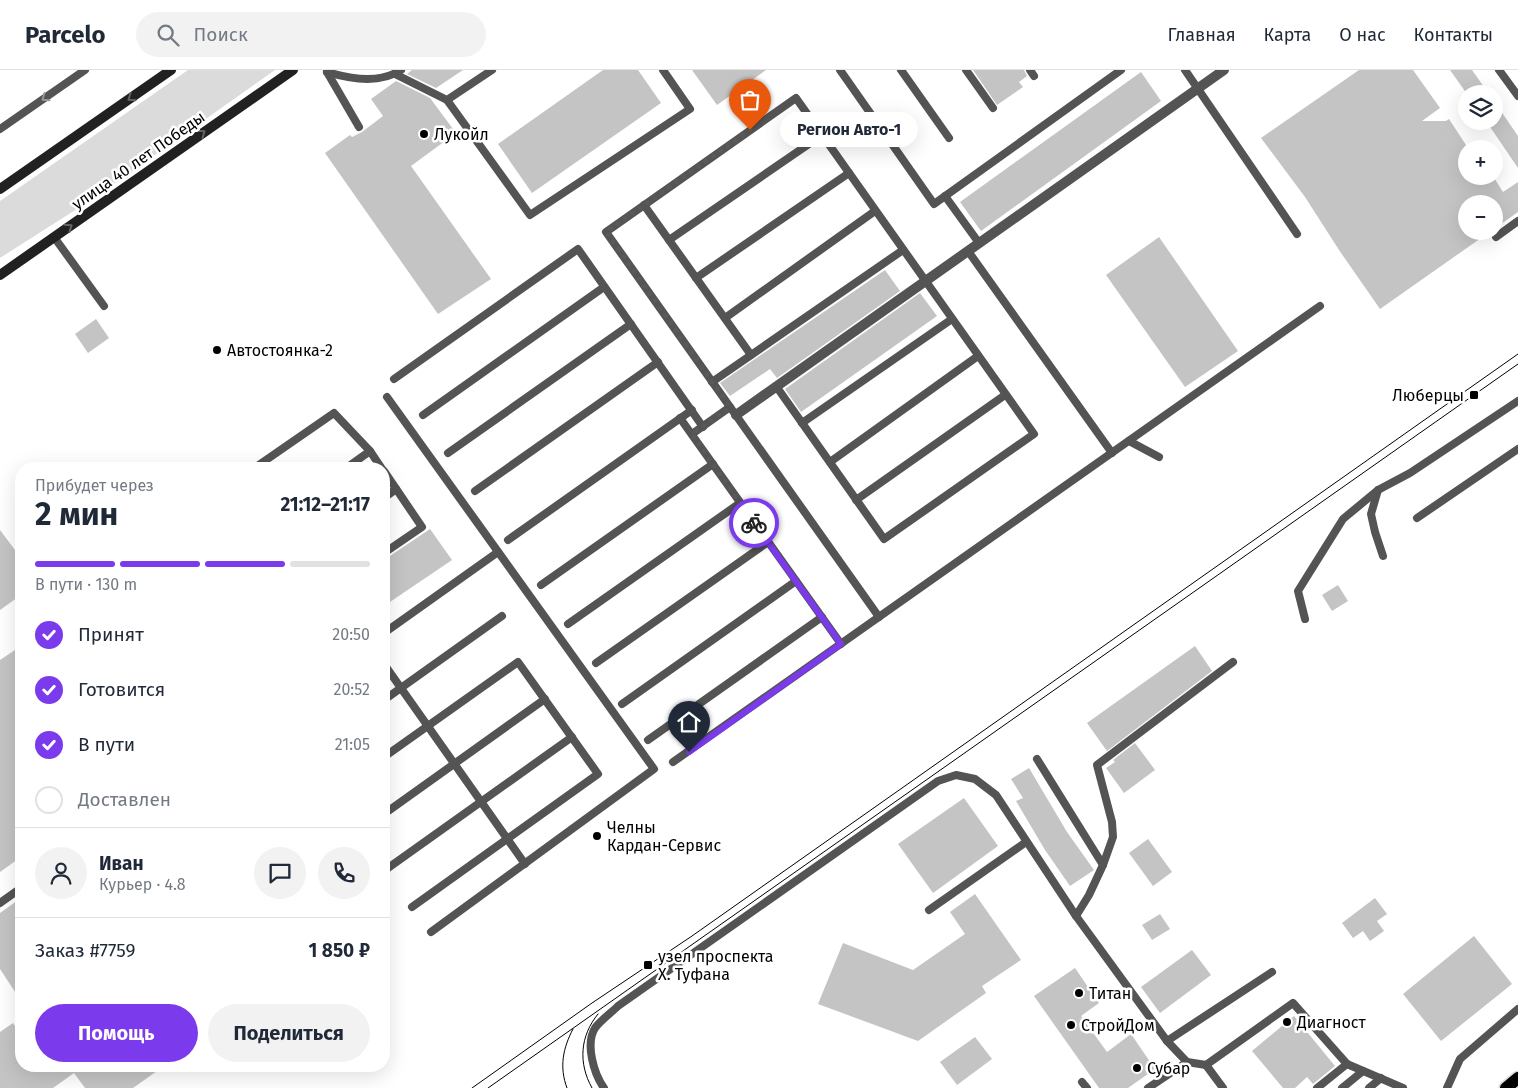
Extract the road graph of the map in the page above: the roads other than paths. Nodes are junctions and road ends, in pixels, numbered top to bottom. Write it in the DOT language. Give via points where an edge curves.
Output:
graph roads {
  1 [pos="85,70"];
  2 [pos="171,70"];
  3 [pos="292,70"];
  4 [pos="492,70"];
  5 [pos="663,70"];
  6 [pos="840,70"];
  7 [pos="901,70"];
  8 [pos="966,70"];
  9 [pos="1122,70"];
  10 [pos="1185,70"];
  11 [pos="1224,70"];
  12 [pos="1499,70"];
  13 [pos="326,71"];
  14 [pos="398,72"];
  15 [pos="1198,88"];
  16 [pos="1518,96"];
  17 [pos="446,100"];
  18 [pos="993,108"];
  19 [pos="359,127"];
  20 [pos="0,129"];
  21 [pos="822,136"];
  22 [pos="949,138"];
  23 [pos="849,173"];
  24 [pos="0,189"];
  25 [pos="946,196"];
  26 [pos="644,205"];
  27 [pos="876,211"];
  28 [pos="1518,221"];
  29 [pos="1503,232"];
  30 [pos="1297,234"];
  31 [pos="54,237"];
  32 [pos="669,240"];
  33 [pos="979,243"];
  34 [pos="903,250"];
  35 [pos="968,251"];
  36 [pos="0,275"];
  37 [pos="696,278"];
  38 [pos="925,281"];
  39 [pos="604,287"];
  40 [pos="104,306"];
  41 [pos="1320,306"];
  42 [pos="725,318"];
  43 [pos="952,319"];
  44 [pos="631,324"];
  45 [pos="751,355"];
  46 [pos="978,356"];
  47 [pos="658,362"];
  48 [pos="394,379"];
  49 [pos="712,382"];
  50 [pos="776,386"];
  51 [pos="1005,394"];
  52 [pos="387,397"];
  53 [pos="1518,401"];
  54 [pos="692,410"];
  55 [pos="733,411"];
  56 [pos="423,415"];
  57 [pos="680,418"];
  58 [pos="802,424"];
  59 [pos="703,427"];
  60 [pos="692,434"];
  61 [pos="1129,441"];
  62 [pos="1518,449"];
  63 [pos="370,451"];
  64 [pos="448,453"];
  65 [pos="1112,453"];
  66 [pos="1159,456"];
  67 [pos="263,462"];
  68 [pos="355,462"];
  69 [pos="378,462"];
  70 [pos="830,462"];
  71 [pos="713,464"];
  72 [pos="390,480"];
  73 [pos="396,489"];
  74 [pos="1378,490"];
  75 [pos="475,491"];
  76 [pos="390,494"];
  77 [pos="856,500"];
  78 [pos="740,503"];
  79 [pos="1417,518"];
  80 [pos="508,540"];
  81 [pos="768,542"];
  82 [pos="390,549"];
  83 [pos="498,552"];
  84 [pos="1383,556"];
  85 [pos="796,581"];
  86 [pos="541,585"];
  87 [pos="502,616"];
  88 [pos="822,617"];
  89 [pos="879,617"];
  90 [pos="1305,619"];
  91 [pos="568,624"];
  92 [pos="390,629"];
  93 [pos="841,644"];
  94 [pos="1233,662"];
  95 [pos="596,663"];
  96 [pos="390,672"];
  97 [pos="401,688"];
  98 [pos="390,696"];
  99 [pos="545,699"];
  100 [pos="622,704"];
  101 [pos="428,726"];
  102 [pos="572,737"];
  103 [pos="648,740"];
  104 [pos="390,753"];
  105 [pos="1037,759"];
  106 [pos="673,762"];
  107 [pos="454,764"];
  108 [pos="481,802"];
  109 [pos="390,810"];
  110 [pos="507,839"];
  111 [pos="1026,842"];
  112 [pos="525,864"];
  113 [pos="1103,865"];
  114 [pos="390,867"];
  115 [pos="15,892"];
  116 [pos="0,903"];
  117 [pos="412,907"];
  118 [pos="929,910"];
  119 [pos="1076,916"];
  120 [pos="431,932"];
  121 [pos="1272,972"];
  122 [pos="1518,1009"];
  123 [pos="1167,1041"];
  124 [pos="1187,1062"];
  125 [pos="1347,1064"];
  126 [pos="1206,1065"];
  127 [pos="1363,1071"];
  128 [pos="1380,1078"];
  129 [pos="1518,1078"];
  130 [pos="604,1088"];
  131 [pos="1148,1088"];
  132 [pos="1223,1088"];
  133 [pos="1318,1088"];
  134 [pos="1342,1088"];
  135 [pos="1369,1088"];
  136 [pos="1404,1088"];
  137 [pos="1446,1088"];
  138 [pos="1506,1088"];
  1 -- 20 [label="lane, one-way"];
  2 -- 24 [label="street, one-way"];
  31 -- 3 [label="street, улица 40 лет Победы, one-way"];
  4 -- 17 [label="lane"];
  5 -- 17 [label="lane" via="690,109 530,215"];
  6 -- 25 [label="lane" via="934,204"];
  7 -- 22 [label="lane"];
  8 -- 18 [label="lane"];
  9 -- 25 [label="lane"];
  10 -- 15 [label="lane"];
  11 -- 15 [label="street"];
  12 -- 16 [label="lane"];
  13 -- 14 [label="lane" via="348,78 385,78"];
  13 -- 19 [label="lane"];
  14 -- 17 [label="lane"];
  15 -- 30 [label="lane"];
  15 -- 33 [label="street"];
  21 -- 23 [label="lane"];
  21 -- 26 [label="lane" via="796,98"];
  21 -- 32 [label="lane"];
  23 -- 27 [label="lane"];
  23 -- 37 [label="lane"];
  25 -- 33 [label="lane"];
  26 -- 32 [label="lane"];
  26 -- 49 [label="lane" via="606,232"];
  27 -- 34 [label="lane"];
  27 -- 42 [label="lane"];
  28 -- 29 [label="lane"];
  31 -- 36 [label="street, улица 40 лет Победы"];
  31 -- 40 [label="lane"];
  32 -- 37 [label="lane"];
  33 -- 35 [label="street"];
  34 -- 38 [label="lane"];
  34 -- 45 [label="lane"];
  35 -- 38 [label="street"];
  35 -- 65 [label="lane"];
  37 -- 42 [label="lane"];
  38 -- 43 [label="lane"];
  38 -- 50 [label="street"];
  39 -- 44 [label="lane"];
  39 -- 48 [label="lane" via="578,249"];
  39 -- 56 [label="lane"];
  41 -- 61 [label="lane"];
  42 -- 45 [label="lane"];
  43 -- 46 [label="lane"];
  43 -- 58 [label="lane"];
  44 -- 47 [label="lane"];
  44 -- 64 [label="lane"];
  45 -- 49 [label="lane"];
  46 -- 51 [label="lane"];
  46 -- 70 [label="lane"];
  47 -- 54 [label="lane"];
  47 -- 75 [label="lane"];
  49 -- 55 [label="lane"];
  50 -- 55 [label="street"];
  50 -- 58 [label="lane"];
  51 -- 77 [label="lane"];
  51 -- 77 [label="lane" via="1034,434 884,538"];
  52 -- 83 [label="lane"];
  53 -- 74 [label="lane"];
  54 -- 57 [label="lane"];
  54 -- 59 [label="lane"];
  55 -- 59 [label="lane"];
  55 -- 89 [label="lane"];
  57 -- 60 [label="lane"];
  57 -- 80 [label="lane"];
  58 -- 70 [label="lane"];
  59 -- 60 [label="lane"];
  60 -- 71 [label="lane"];
  61 -- 65 [label="lane"];
  61 -- 66 [label="lane"];
  62 -- 79 [label="lane"];
  63 -- 67 [label="lane" via="334,413"];
  63 -- 68 [label="lane"];
  63 -- 69 [label="lane"];
  65 -- 89 [label="lane"];
  70 -- 77 [label="lane"];
  71 -- 78 [label="lane"];
  71 -- 86 [label="lane"];
  72 -- 73 [label="lane"];
  73 -- 76 [label="lane"];
  73 -- 82 [label="lane" via="422,527"];
  74 -- 84 [label="lane" via="1371,514"];
  74 -- 90 [label="lane" via="1343,519 1298,591"];
  78 -- 81 [label="lane"];
  78 -- 91 [label="lane"];
  81 -- 85 [label="lane"];
  81 -- 95 [label="lane"];
  83 -- 92 [label="lane"];
  83 -- 112 [label="lane" via="654,769"];
  85 -- 88 [label="lane"];
  85 -- 100 [label="lane"];
  87 -- 97 [label="lane"];
  88 -- 93 [label="lane"];
  88 -- 103 [label="lane"];
  89 -- 93 [label="lane"];
  93 -- 106 [label="lane"];
  94 -- 113 [label="lane" via="1097,765 1113,837"];
  96 -- 97 [label="lane"];
  97 -- 98 [label="lane"];
  97 -- 101 [label="lane"];
  99 -- 101 [label="lane" via="518,662"];
  99 -- 102 [label="lane"];
  99 -- 107 [label="lane"];
  101 -- 104 [label="lane"];
  101 -- 107 [label="lane"];
  102 -- 108 [label="lane"];
  102 -- 110 [label="lane" via="598,774"];
  105 -- 113 [label="lane"];
  107 -- 108 [label="lane"];
  107 -- 109 [label="lane"];
  108 -- 110 [label="lane"];
  108 -- 114 [label="lane"];
  110 -- 112 [label="lane"];
  110 -- 117 [label="lane"];
  111 -- 118 [label="lane"];
  111 -- 119 [label="lane"];
  111 -- 130 [label="lane" via="996,795 975,779 956,775 938,782 618,1006 594,1029 589,1050"];
  112 -- 120 [label="lane"];
  113 -- 119 [label="lane"];
  115 -- 116 [label="lane"];
  119 -- 123 [label="lane"];
  121 -- 123 [label="lane"];
  122 -- 137 [label="lane" via="1460,1059"];
  123 -- 124 [label="lane"];
  124 -- 126 [label="lane"];
  124 -- 131 [label="lane"];
  125 -- 126 [label="lane" via="1293,1002"];
  125 -- 127 [label="lane"];
  125 -- 133 [label="lane"];
  126 -- 132 [label="lane"];
  127 -- 128 [label="lane"];
  127 -- 134 [label="lane"];
  128 -- 135 [label="lane"];
  128 -- 136 [label="lane"];
  129 -- 138 [label="main road"];
}
